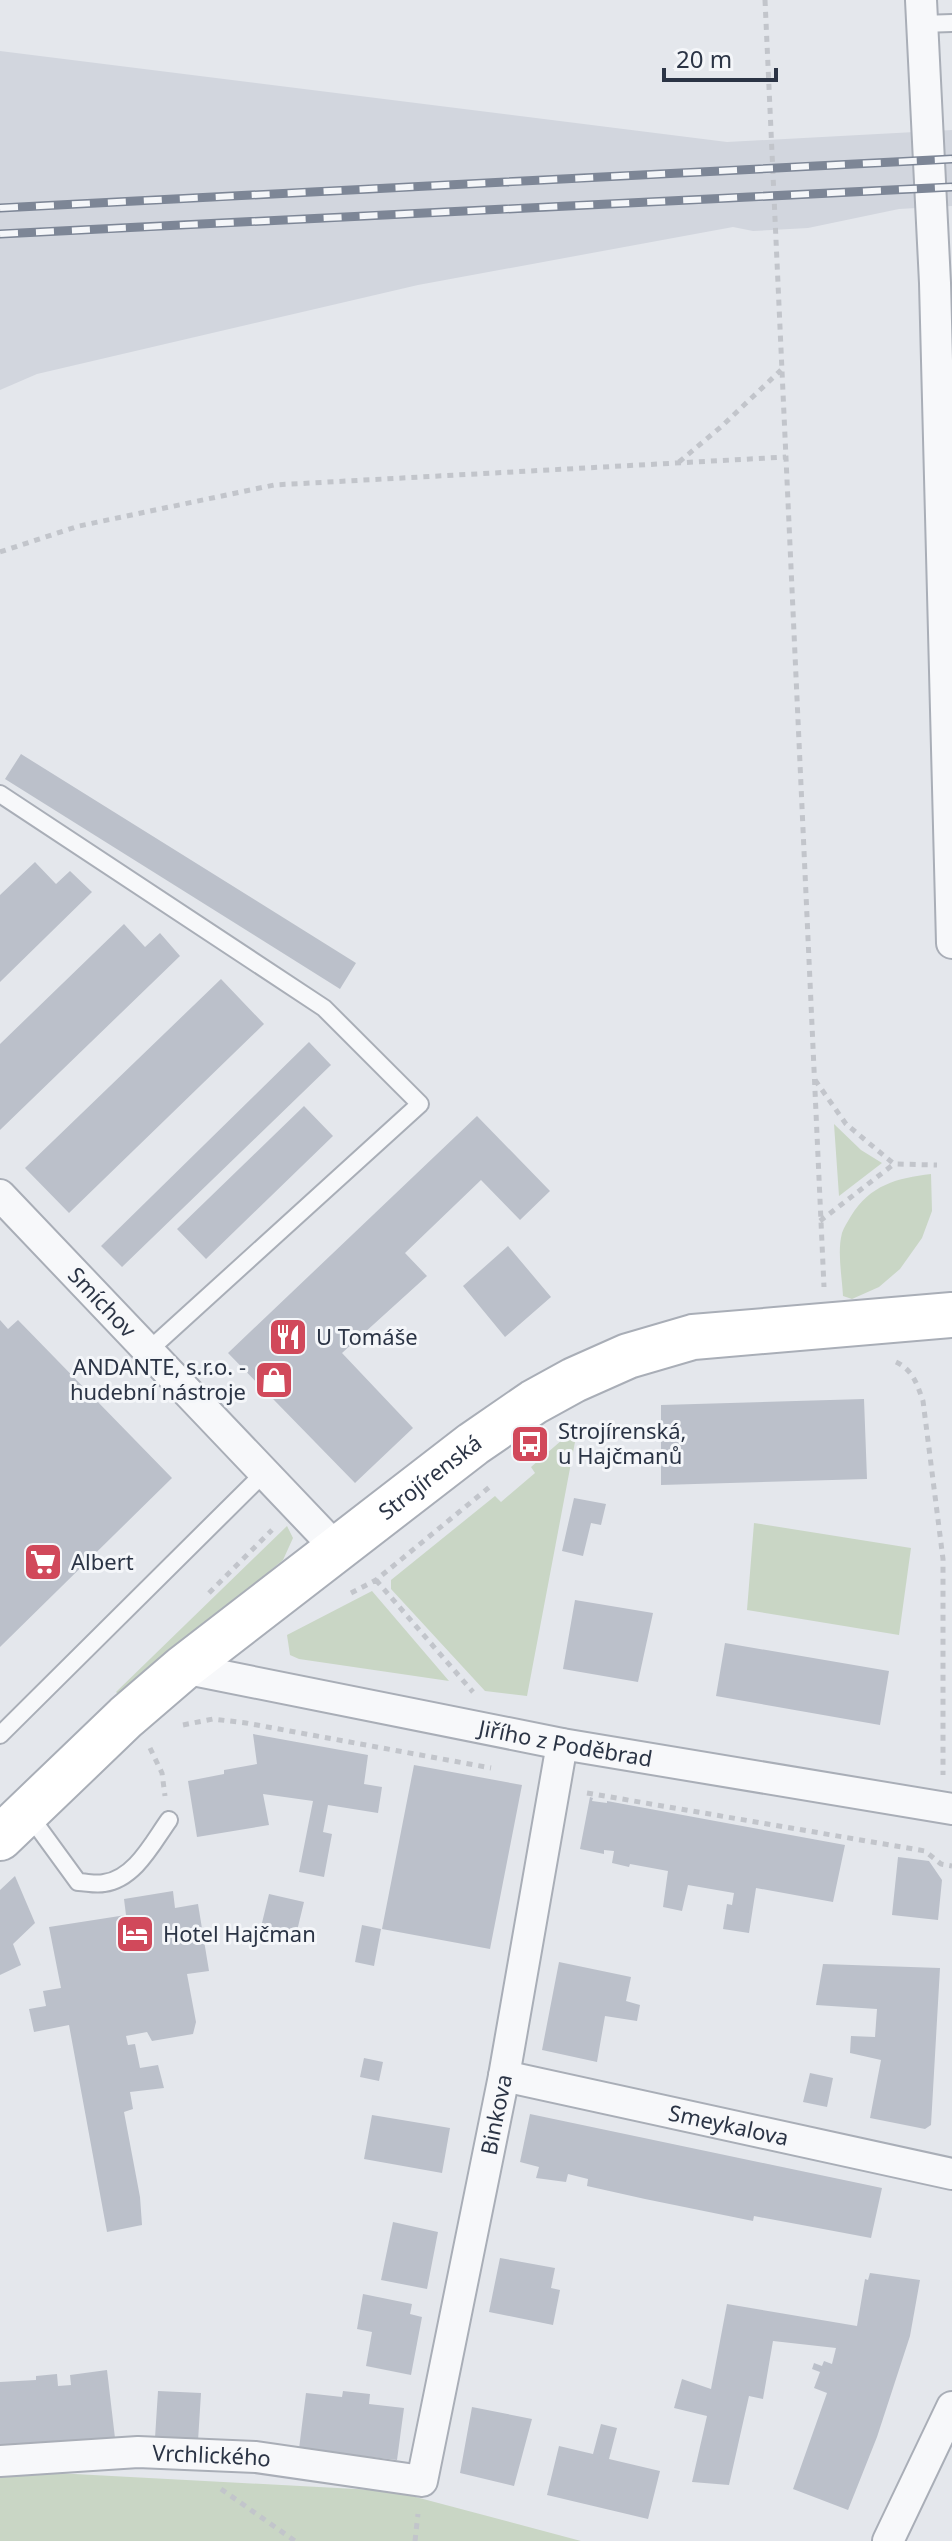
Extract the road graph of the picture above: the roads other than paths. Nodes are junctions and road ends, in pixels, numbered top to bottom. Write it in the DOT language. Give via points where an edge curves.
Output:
graph roads {
  1 [pos="921,12"];
  2 [pos="952,23"];
  3 [pos="944,282"];
  4 [pos="0,794"];
  5 [pos="952,943"];
  6 [pos="0,1195"];
  7 [pos="952,1315"];
  8 [pos="148,1351"];
  9 [pos="263,1474"];
  10 [pos="337,1549"];
  11 [pos="183,1668"];
  12 [pos="0,1735"];
  13 [pos="562,1744"];
  14 [pos="948,1795"];
  15 [pos="169,1820"];
  16 [pos="13,1821"];
  17 [pos="504,2076"];
  18 [pos="952,2174"];
  19 [pos="952,2407"];
  20 [pos="0,2461"];
  21 [pos="422,2481"];
  22 [pos="888,2541"];
  1 -- 2 [label="lane"];
  1 -- 3 [label="street"];
  3 -- 5 [label="street"];
  4 -- 8 [label="lane" via="324,1008 420,1104"];
  6 -- 8 [label="street, Smíchov"];
  7 -- 10 [label="street, Strojírenská" via="693,1337 628,1356 534,1402"];
  8 -- 9 [label="street, Smíchov"];
  9 -- 10 [label="street, Smíchov"];
  9 -- 12 [label="lane"];
  10 -- 11 [label="street, Strojírenská"];
  11 -- 13 [label="street, Jiřího z Poděbrad"];
  11 -- 16 [label="street, Strojírenská"];
  13 -- 14 [label="street, Jiřího z Poděbrad"];
  13 -- 17 [label="street, Binkova"];
  15 -- 16 [label="lane" via="147,1853 106,1883 78,1882"];
  17 -- 18 [label="street, Smeykalova"];
  17 -- 21 [label="street, Binkova"];
  19 -- 22 [label="street"];
  20 -- 21 [label="street, Vrchlického" via="138,2452 256,2457"];
}
